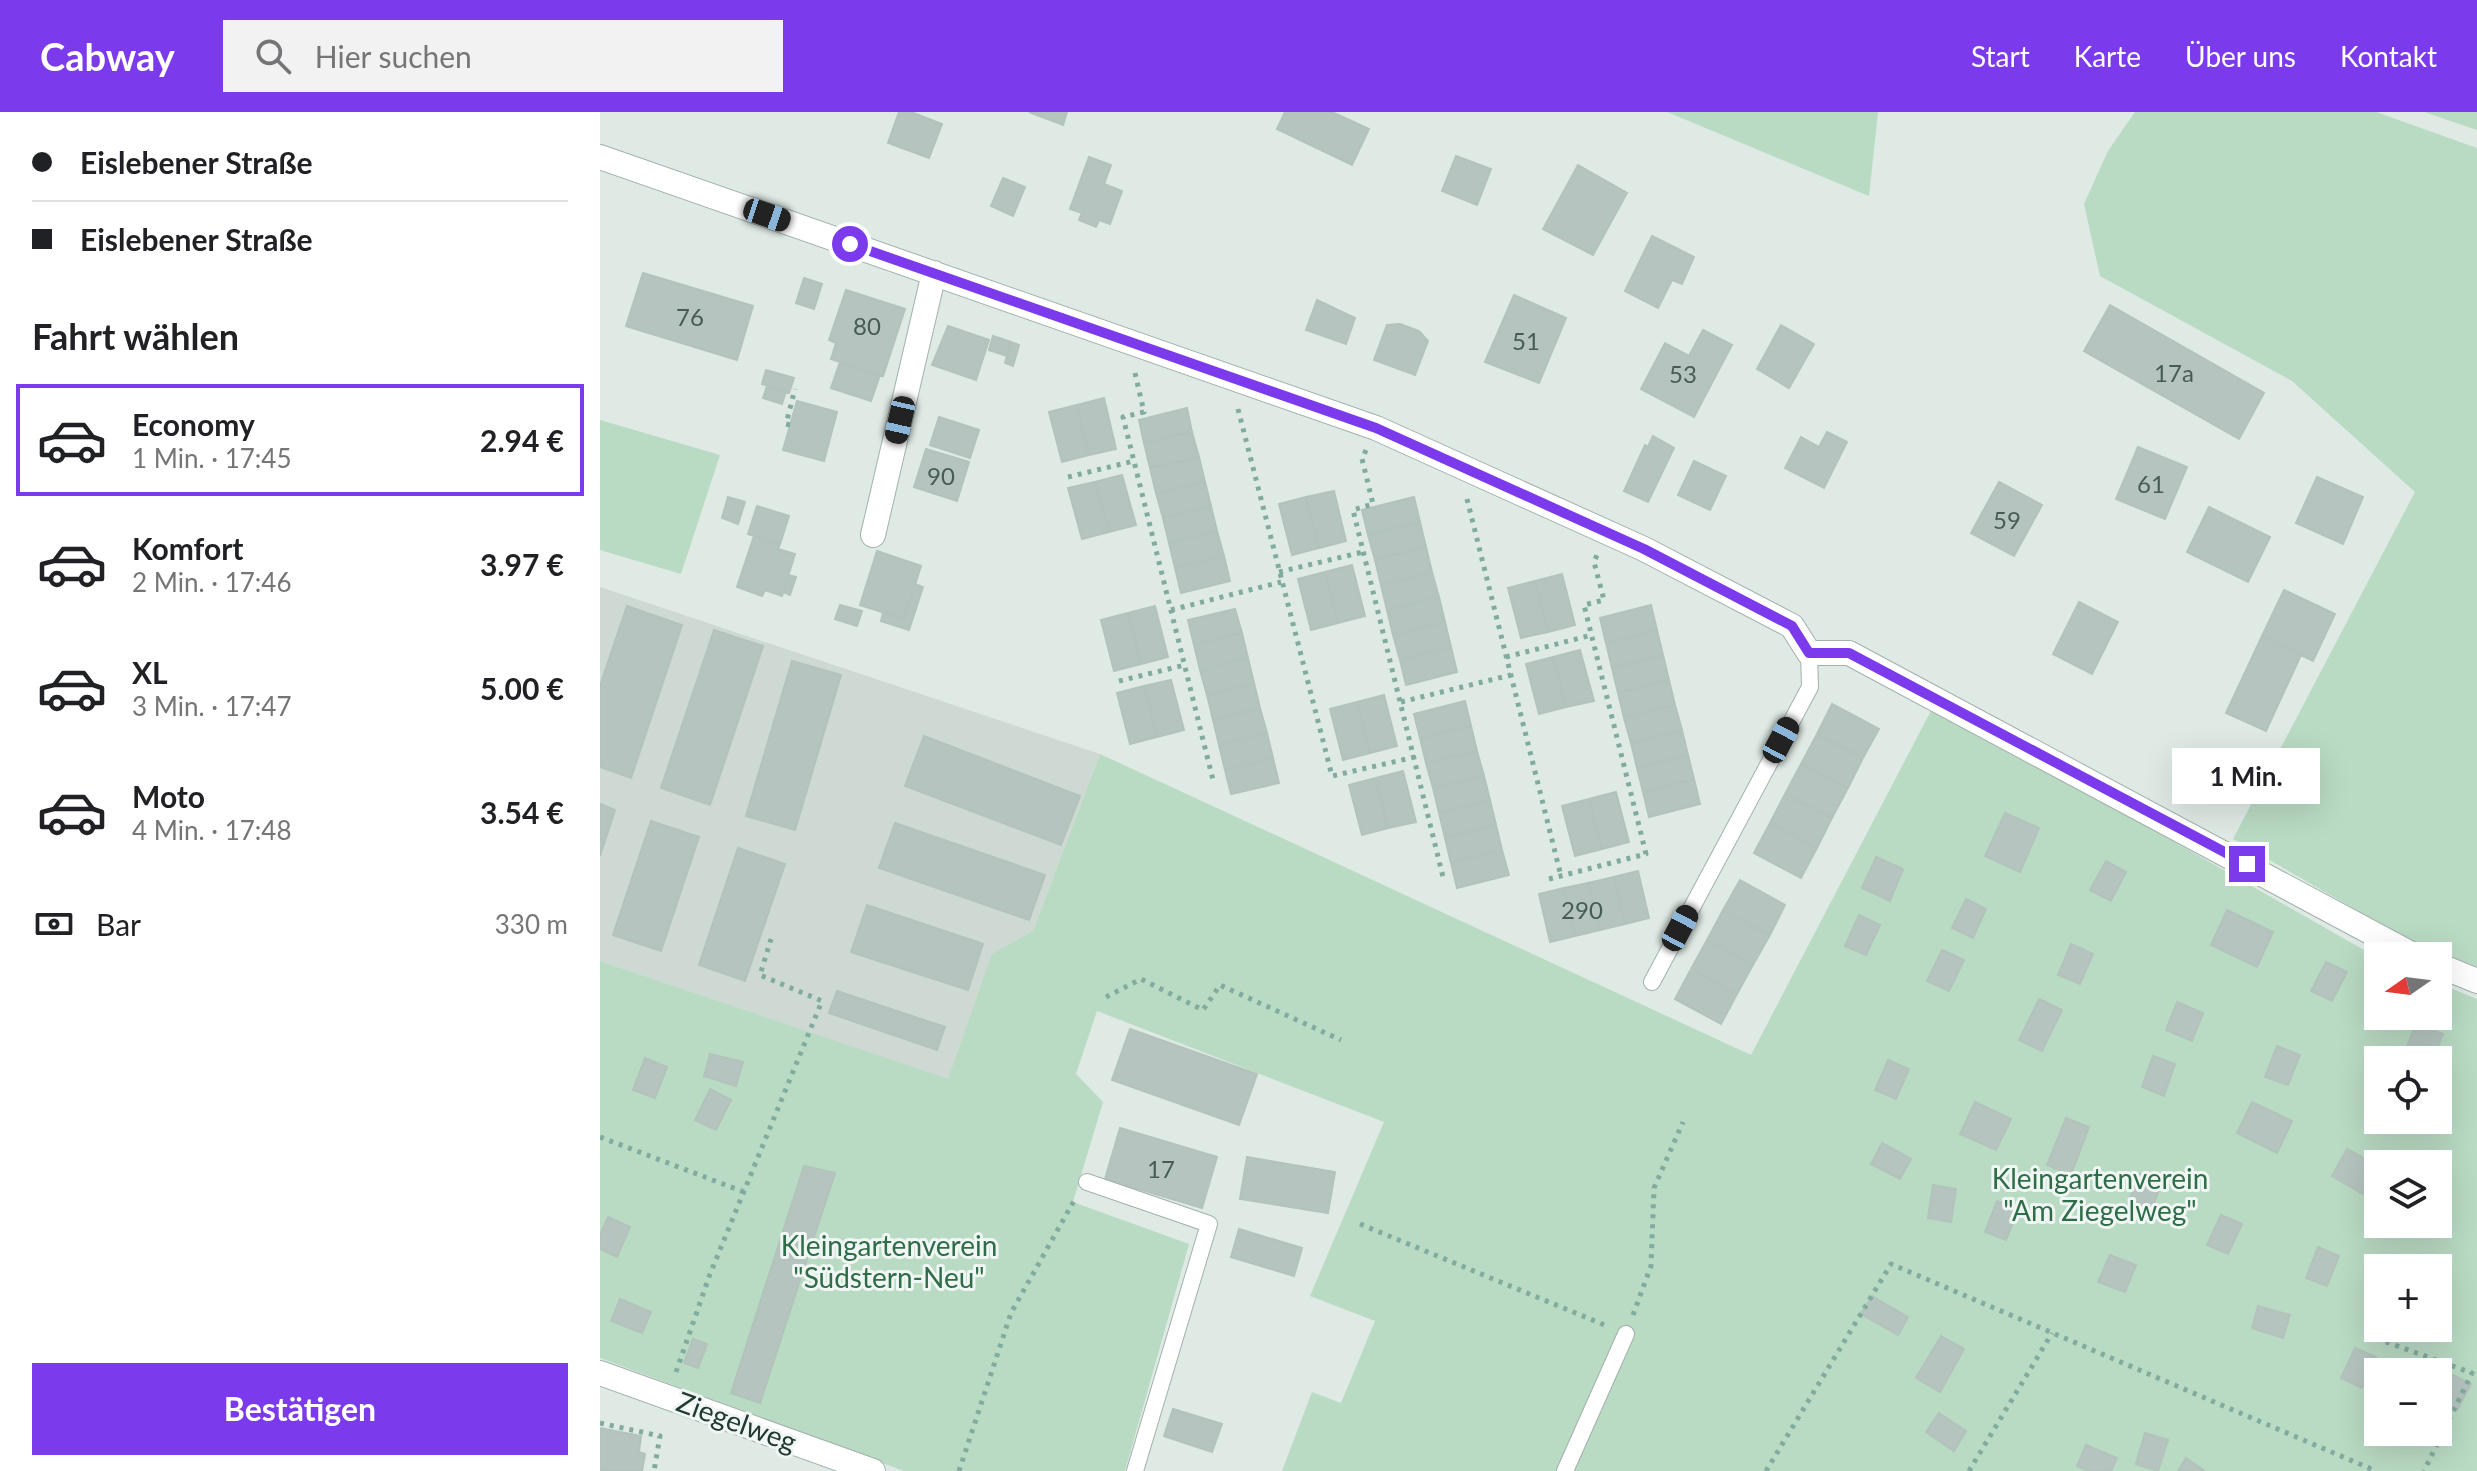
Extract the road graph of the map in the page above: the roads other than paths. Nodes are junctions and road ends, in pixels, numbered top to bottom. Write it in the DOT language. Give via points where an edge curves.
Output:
graph roads {
  1 [pos="600,157"];
  2 [pos="934,273"];
  3 [pos="873,535"];
  4 [pos="1809,653"];
  5 [pos="2389,942"];
  6 [pos="2452,971"];
  7 [pos="2477,981"];
  8 [pos="1652,982"];
  9 [pos="1087,1182"];
  10 [pos="1626,1334"];
  11 [pos="600,1373"];
  12 [pos="873,1471"];
  13 [pos="1135,1471"];
  14 [pos="1565,1471"];
  1 -- 2 [label="street"];
  2 -- 3 [label="street"];
  2 -- 4 [label="street" via="1376,428 1644,549 1792,626"];
  4 -- 5 [label="street" via="1849,653"];
  4 -- 8 [label="lane" via="1810,687"];
  6 -- 7 [label="street"];
  9 -- 13 [label="lane" via="1209,1224"];
  10 -- 14 [label="lane"];
  11 -- 12 [label="street, Ziegelweg"];
}
